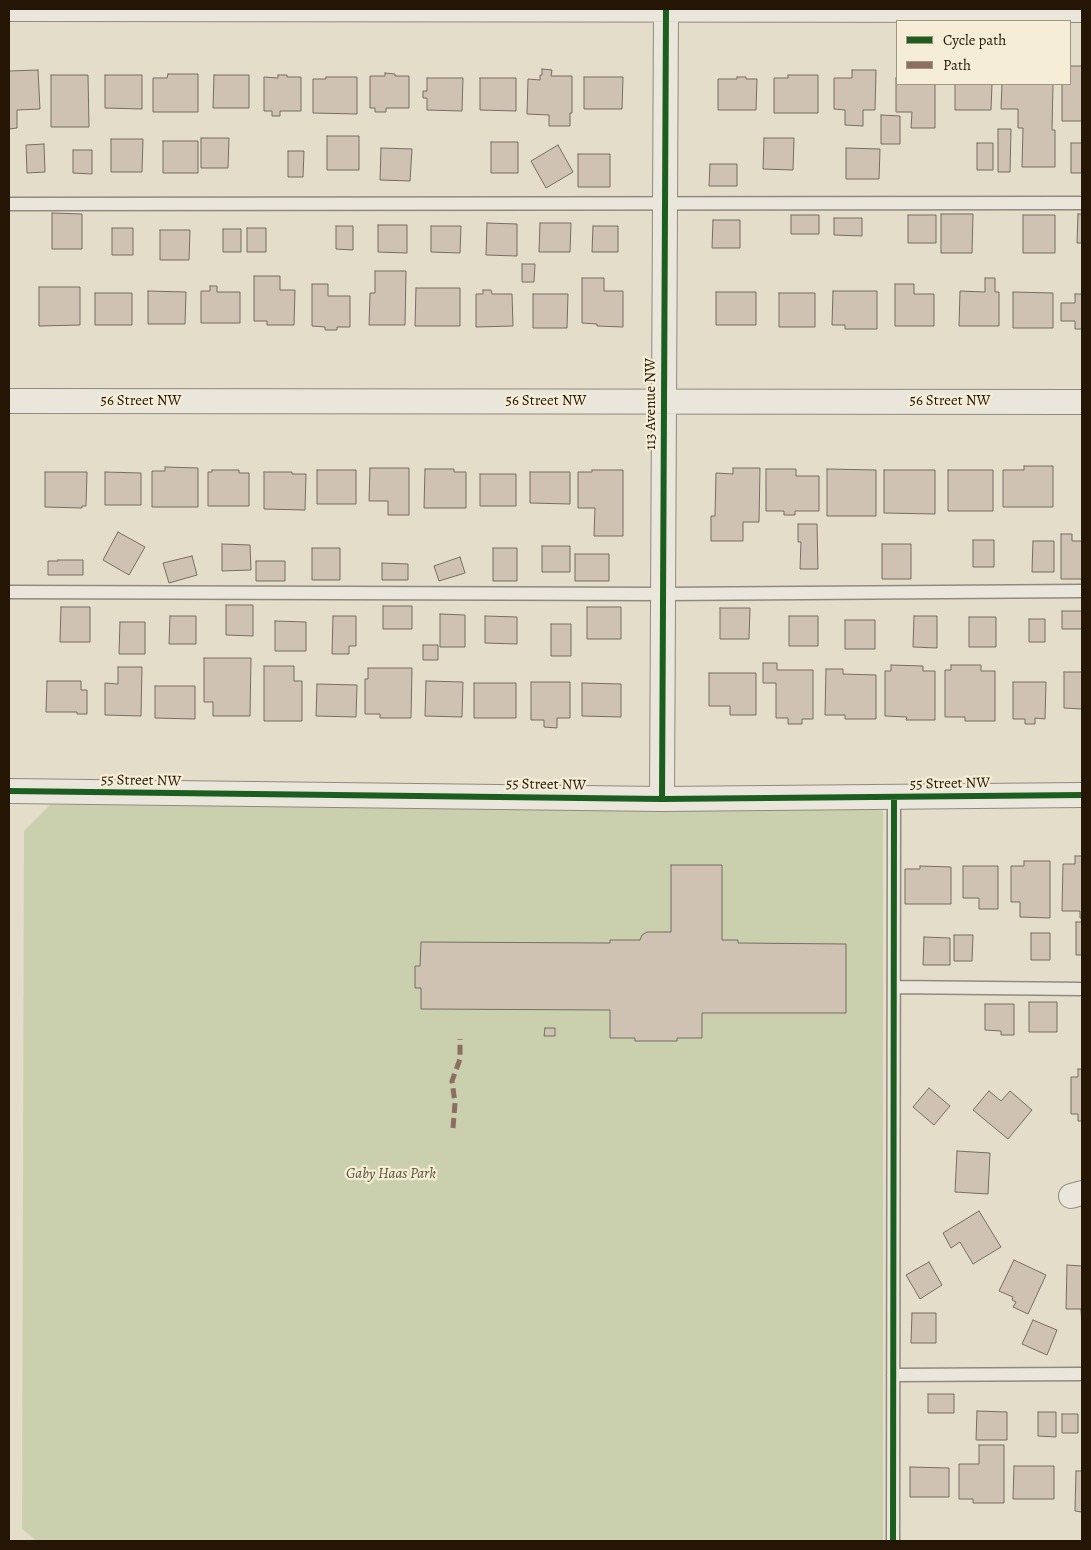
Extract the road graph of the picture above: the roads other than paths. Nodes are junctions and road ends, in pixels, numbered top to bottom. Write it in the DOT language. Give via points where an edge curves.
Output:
graph roads {
  1 [pos="9,9"];
  2 [pos="666,9"];
  3 [pos="1082,10"];
  4 [pos="665,203"];
  5 [pos="1082,203"];
  6 [pos="9,204"];
  7 [pos="664,400"];
  8 [pos="9,401"];
  9 [pos="1082,402"];
  10 [pos="1082,591"];
  11 [pos="9,592"];
  12 [pos="663,594"];
  13 [pos="9,792"];
  14 [pos="1082,795"];
  15 [pos="894,797"];
  16 [pos="662,799"];
  17 [pos="894,987"];
  18 [pos="1082,989"];
  19 [pos="1082,1374"];
  20 [pos="893,1375"];
  21 [pos="893,1541"];
  1 -- 2 [label="street"];
  2 -- 3 [label="street"];
  2 -- 4 [label="street, 113 Avenue NW"];
  4 -- 5 [label="lane"];
  4 -- 6 [label="lane"];
  4 -- 7 [label="street, 113 Avenue NW"];
  7 -- 8 [label="street, 56 Street NW"];
  7 -- 9 [label="street, 56 Street NW"];
  7 -- 12 [label="street, 113 Avenue NW"];
  10 -- 12 [label="lane"];
  11 -- 12 [label="lane"];
  12 -- 16 [label="street, 113 Avenue NW"];
  13 -- 16 [label="street, 55 Street NW"];
  14 -- 15 [label="street, 55 Street NW"];
  15 -- 16 [label="street, 55 Street NW"];
  15 -- 17 [label="lane"];
  17 -- 18 [label="lane"];
  17 -- 20 [label="lane"];
  19 -- 20 [label="lane"];
  20 -- 21 [label="lane"];
}
